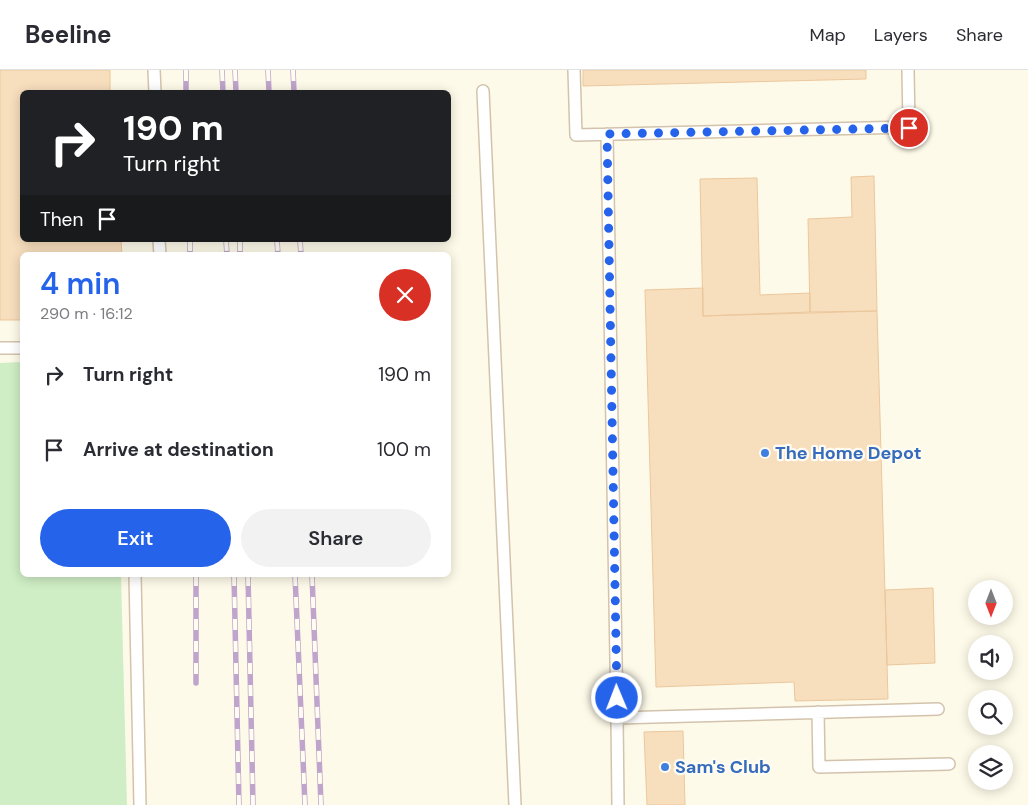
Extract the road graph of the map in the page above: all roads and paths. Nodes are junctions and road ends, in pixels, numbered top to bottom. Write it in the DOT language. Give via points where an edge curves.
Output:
graph roads {
  1 [pos="154,70"];
  2 [pos="574,70"];
  3 [pos="908,70"];
  4 [pos="155,90"];
  5 [pos="483,91"];
  6 [pos="607,134"];
  7 [pos="0,348"];
  8 [pos="20,348"];
  9 [pos="135,577"];
  10 [pos="938,709"];
  11 [pos="818,712"];
  12 [pos="617,718"];
  13 [pos="950,764"];
  14 [pos="140,805"];
  15 [pos="515,805"];
  16 [pos="618,805"];
  1 -- 4 [label="lane"];
  2 -- 6 [label="lane" via="576,134"];
  3 -- 6 [label="lane" via="909,128"];
  5 -- 15 [label="lane"];
  6 -- 12 [label="lane"];
  7 -- 8 [label="lane"];
  9 -- 14 [label="lane"];
  10 -- 11 [label="lane"];
  11 -- 12 [label="lane"];
  11 -- 13 [label="lane" via="819,767"];
  12 -- 16 [label="lane"];
}
